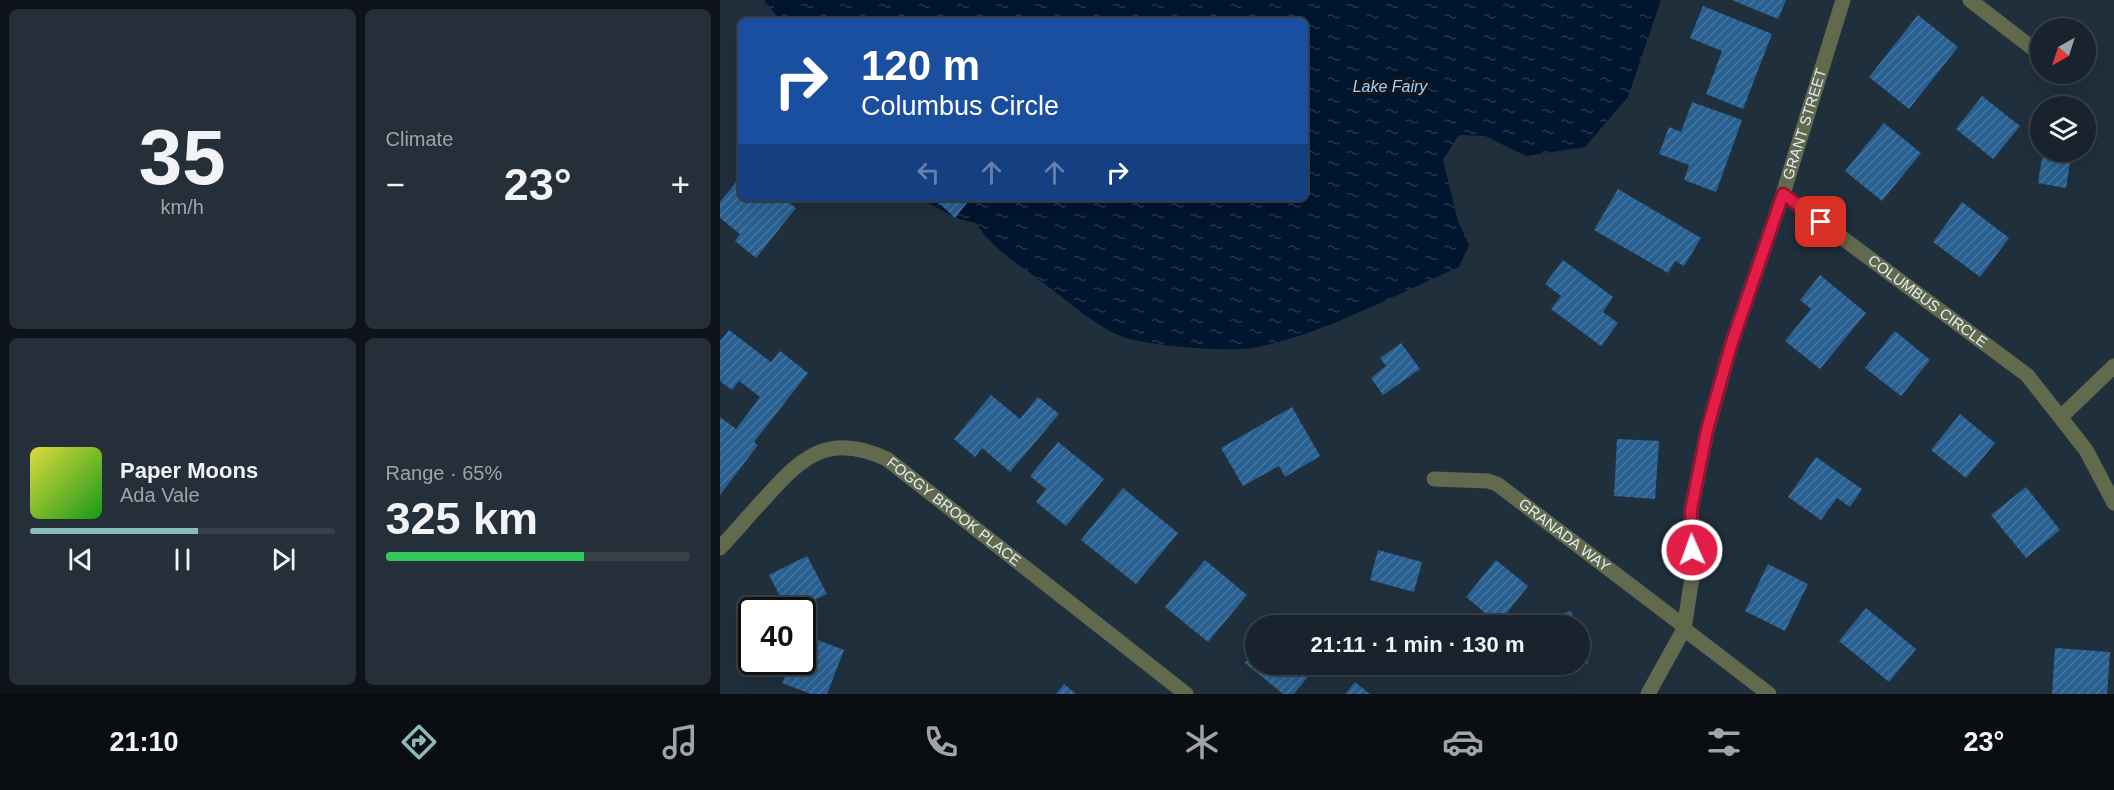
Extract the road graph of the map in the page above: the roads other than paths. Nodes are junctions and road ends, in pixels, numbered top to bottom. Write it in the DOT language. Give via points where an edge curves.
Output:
graph roads {
  1 [pos="1844,0"];
  2 [pos="1970,0"];
  3 [pos="2030,46"];
  4 [pos="1783,194"];
  5 [pos="2114,366"];
  6 [pos="2062,416"];
  7 [pos="1434,480"];
  8 [pos="2114,502"];
  9 [pos="720,548"];
  10 [pos="1684,627"];
  11 [pos="1186,694"];
  12 [pos="1648,694"];
  13 [pos="1769,694"];
  1 -- 4 [label="street, GRANT STREET"];
  2 -- 3 [label="street"];
  4 -- 6 [label="street, COLUMBUS CIRCLE" via="2027,375"];
  4 -- 10 [label="street, GRANT STREET" via="1731,345 1707,430 1691,510 1693,571"];
  5 -- 6 [label="street"];
  6 -- 8 [label="street, COLUMBUS CIRCLE"];
  7 -- 10 [label="street, GRANADA WAY" via="1497,484"];
  9 -- 11 [label="street, FOGGY BROOK PLACE" via="792,468 832,447 869,450 887,459"];
  10 -- 12 [label="street, GRANT STREET"];
  10 -- 13 [label="street, GRANADA WAY"];
}
